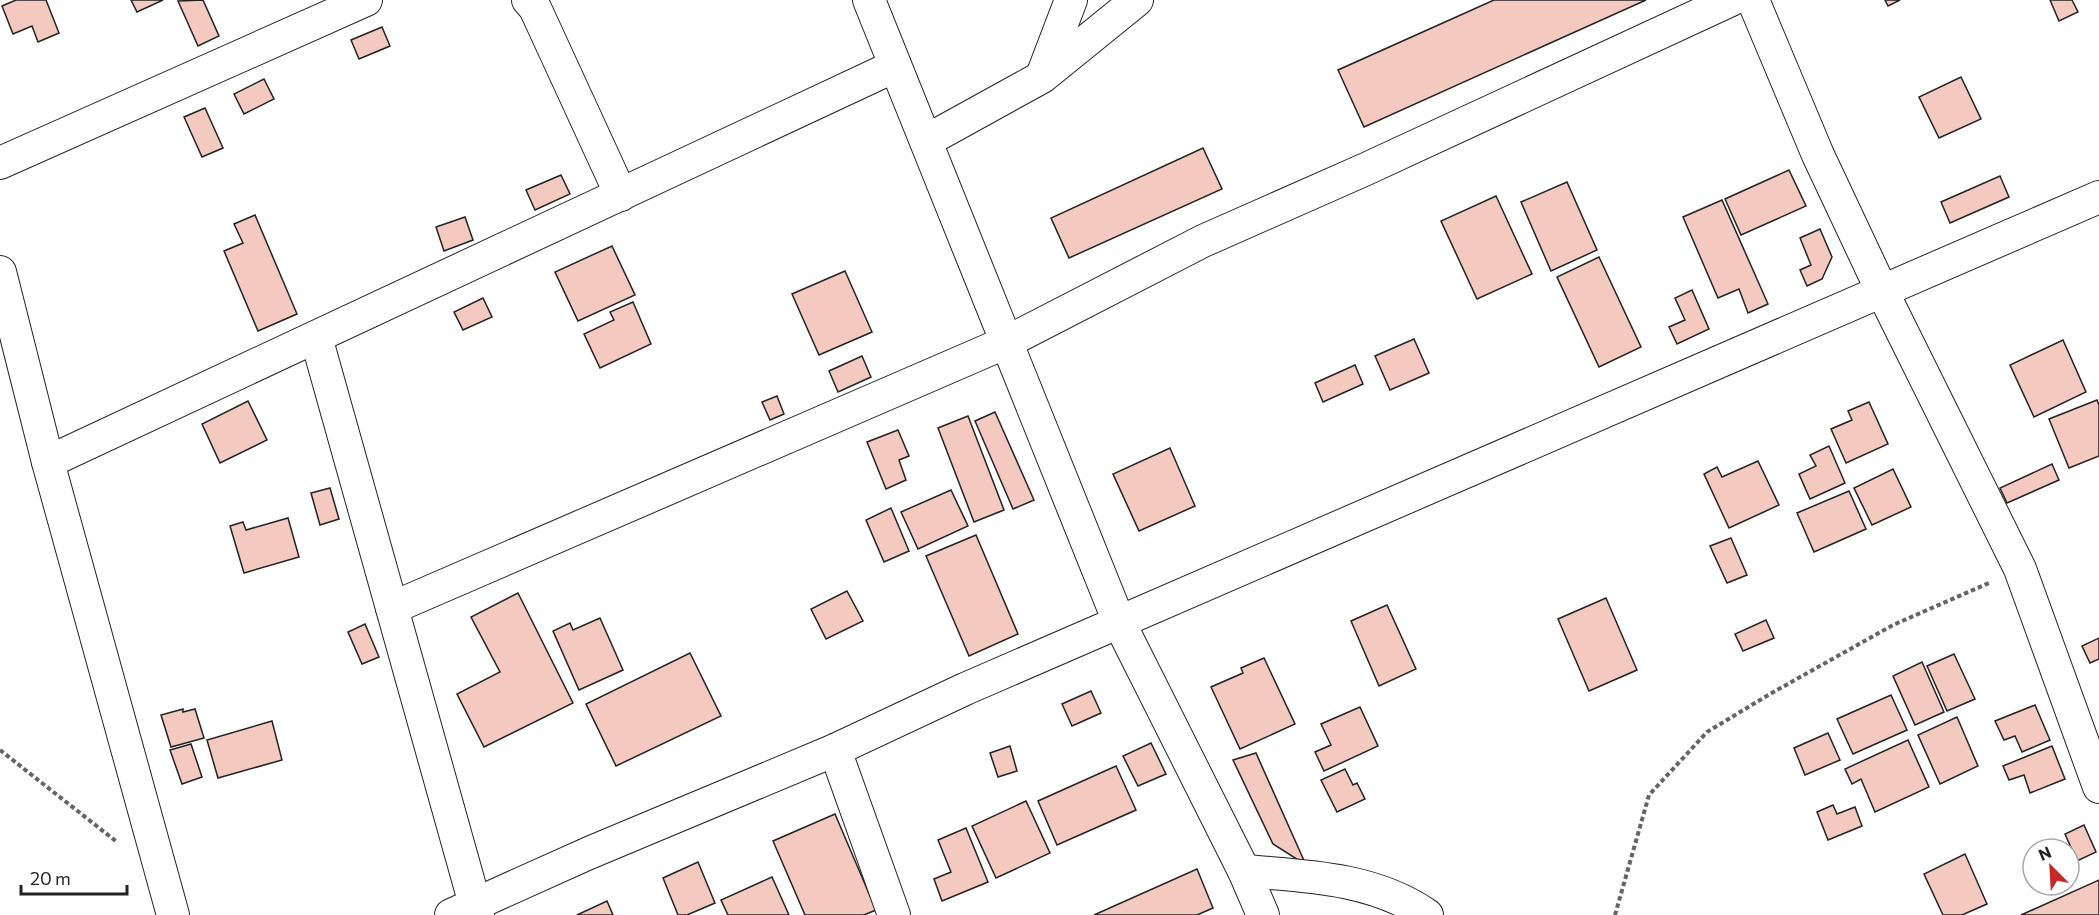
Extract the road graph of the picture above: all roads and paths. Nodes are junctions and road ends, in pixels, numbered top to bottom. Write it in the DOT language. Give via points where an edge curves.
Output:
graph roads {
  1 [pos="366,0"];
  2 [pos="528,0"];
  3 [pos="869,0"];
  4 [pos="1071,0"];
  5 [pos="1137,0"];
  6 [pos="1731,0"];
  7 [pos="1753,0"];
  8 [pos="895,66"];
  9 [pos="1042,77"];
  10 [pos="926,141"];
  11 [pos="0,163"];
  12 [pos="621,195"];
  13 [pos="2099,197"];
  14 [pos="0,272"];
  15 [pos="1882,291"];
  16 [pos="316,337"];
  17 [pos="1007,342"];
  18 [pos="48,462"];
  19 [pos="2020,569"];
  20 [pos="392,608"];
  21 [pos="1119,622"];
  22 [pos="0,750"];
  23 [pos="835,750"];
  24 [pos="2099,787"];
  25 [pos="117,843"];
  26 [pos="1244,871"];
  27 [pos="468,912"];
  28 [pos="173,915"];
  29 [pos="894,915"];
  30 [pos="1263,915"];
  31 [pos="1427,915"];
  32 [pos="1615,915"];
  1 -- 11 [label="street"];
  2 -- 12 [label="street" via="536,8"];
  3 -- 8 [label="street"];
  4 -- 9 [label="street"];
  5 -- 9 [label="street"];
  6 -- 17 [label="street" via="1203,241"];
  7 -- 15 [label="street" via="1818,155"];
  8 -- 10 [label="street"];
  8 -- 12 [label="street"];
  9 -- 10 [label="street"];
  10 -- 17 [label="street"];
  12 -- 16 [label="street"];
  13 -- 15 [label="street"];
  14 -- 18 [label="street"];
  15 -- 19 [label="street"];
  15 -- 21 [label="street"];
  16 -- 18 [label="street"];
  16 -- 20 [label="street"];
  17 -- 20 [label="street"];
  17 -- 21 [label="street"];
  18 -- 28 [label="street"];
  19 -- 24 [label="street"];
  19 -- 32 [label="path" via="1893,625 1707,732 1649,795"];
  20 -- 27 [label="street"];
  21 -- 23 [label="street"];
  21 -- 26 [label="street"];
  22 -- 25 [label="path"];
  23 -- 27 [label="street" via="589,853"];
  23 -- 29 [label="street"];
  26 -- 30 [label="street"];
  26 -- 31 [label="street" via="1320,877 1364,886 1409,902"];
}
